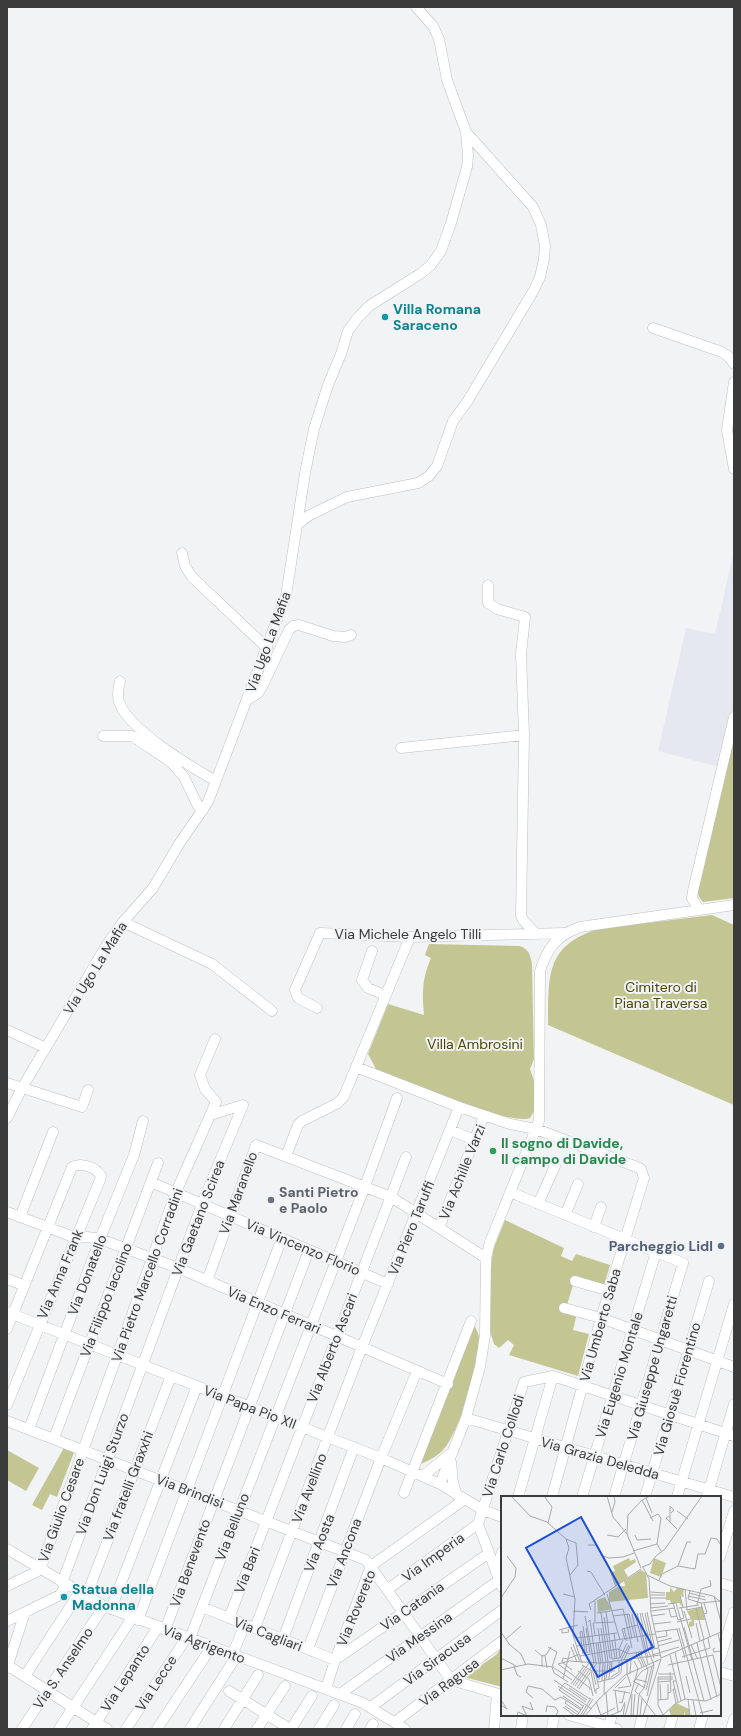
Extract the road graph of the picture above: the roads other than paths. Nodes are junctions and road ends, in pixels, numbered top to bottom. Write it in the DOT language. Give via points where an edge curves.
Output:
graph roads {
  1 [pos="416,7"];
  2 [pos="466,132"];
  3 [pos="653,328"];
  4 [pos="734,364"];
  5 [pos="734,382"];
  6 [pos="734,469"];
  7 [pos="297,525"];
  8 [pos="182,553"];
  9 [pos="488,585"];
  10 [pos="350,635"];
  11 [pos="266,648"];
  12 [pos="120,681"];
  13 [pos="247,700"];
  14 [pos="734,717"];
  15 [pos="524,735"];
  16 [pos="103,736"];
  17 [pos="401,748"];
  18 [pos="216,781"];
  19 [pos="203,810"];
  20 [pos="734,905"];
  21 [pos="700,910"];
  22 [pos="123,922"];
  23 [pos="564,933"];
  24 [pos="536,934"];
  25 [pos="410,937"];
  26 [pos="372,951"];
  27 [pos="385,995"];
  28 [pos="317,1008"];
  29 [pos="272,1011"];
  30 [pos="7,1030"];
  31 [pos="215,1039"];
  32 [pos="46,1048"];
  33 [pos="356,1066"];
  34 [pos="7,1083"];
  35 [pos="22,1088"];
  36 [pos="88,1090"];
  37 [pos="397,1098"];
  38 [pos="459,1107"];
  39 [pos="210,1115"];
  40 [pos="484,1116"];
  41 [pos="7,1118"];
  42 [pos="143,1121"];
  43 [pos="536,1129"];
  44 [pos="450,1130"];
  45 [pos="53,1132"];
  46 [pos="475,1140"];
  47 [pos="286,1156"];
  48 [pos="406,1157"];
  49 [pos="158,1163"];
  50 [pos="554,1166"];
  51 [pos="151,1182"];
  52 [pos="578,1184"];
  53 [pos="365,1186"];
  54 [pos="176,1192"];
  55 [pos="510,1192"];
  56 [pos="391,1197"];
  57 [pos="202,1204"];
  58 [pos="538,1204"];
  59 [pos="601,1208"];
  60 [pos="7,1212"];
  61 [pos="417,1213"];
  62 [pos="565,1215"];
  63 [pos="230,1216"];
  64 [pos="20,1217"];
  65 [pos="47,1227"];
  66 [pos="594,1227"];
  67 [pos="439,1228"];
  68 [pos="76,1238"];
  69 [pos="282,1238"];
  70 [pos="100,1239"];
  71 [pos="624,1240"];
  72 [pos="125,1249"];
  73 [pos="309,1250"];
  74 [pos="656,1252"];
  75 [pos="152,1258"];
  76 [pos="486,1258"];
  77 [pos="335,1261"];
  78 [pos="178,1268"];
  79 [pos="362,1272"];
  80 [pos="7,1279"];
  81 [pos="207,1281"];
  82 [pos="575,1281"];
  83 [pos="708,1281"];
  84 [pos="388,1284"];
  85 [pos="23,1285"];
  86 [pos="609,1291"];
  87 [pos="258,1302"];
  88 [pos="734,1304"];
  89 [pos="564,1308"];
  90 [pos="10,1313"];
  91 [pos="284,1314"];
  92 [pos="601,1318"];
  93 [pos="471,1322"];
  94 [pos="39,1325"];
  95 [pos="310,1325"];
  96 [pos="7,1329"];
  97 [pos="633,1330"];
  98 [pos="64,1334"];
  99 [pos="336,1336"];
  100 [pos="660,1340"];
  101 [pos="89,1344"];
  102 [pos="362,1347"];
  103 [pos="688,1350"];
  104 [pos="117,1355"];
  105 [pos="717,1360"];
  106 [pos="143,1365"];
  107 [pos="734,1367"];
  108 [pos="417,1371"];
  109 [pos="171,1376"];
  110 [pos="553,1376"];
  111 [pos="448,1384"];
  112 [pos="196,1386"];
  113 [pos="582,1386"];
  114 [pos="222,1396"];
  115 [pos="613,1396"];
  116 [pos="734,1404"];
  117 [pos="7,1405"];
  118 [pos="642,1405"];
  119 [pos="248,1406"];
  120 [pos="669,1414"];
  121 [pos="275,1416"];
  122 [pos="466,1418"];
  123 [pos="7,1421"];
  124 [pos="698,1424"];
  125 [pos="301,1427"];
  126 [pos="29,1429"];
  127 [pos="508,1430"];
  128 [pos="730,1435"];
  129 [pos="328,1437"];
  130 [pos="54,1438"];
  131 [pos="535,1438"];
  132 [pos="354,1447"];
  133 [pos="566,1448"];
  134 [pos="83,1450"];
  135 [pos="450,1454"];
  136 [pos="595,1456"];
  137 [pos="381,1458"];
  138 [pos="108,1459"];
  139 [pos="624,1465"];
  140 [pos="135,1470"];
  141 [pos="652,1473"];
  142 [pos="418,1474"];
  143 [pos="161,1480"];
  144 [pos="681,1482"];
  145 [pos="437,1483"];
  146 [pos="187,1490"];
  147 [pos="404,1493"];
  148 [pos="708,1493"];
  149 [pos="518,1496"];
  150 [pos="552,1496"];
  151 [pos="582,1496"];
  152 [pos="614,1496"];
  153 [pos="645,1496"];
  154 [pos="677,1496"];
  155 [pos="461,1497"];
  156 [pos="734,1497"];
  157 [pos="213,1500"];
  158 [pos="239,1510"];
  159 [pos="483,1510"];
  160 [pos="734,1510"];
  161 [pos="501,1517"];
  162 [pos="266,1521"];
  163 [pos="478,1524"];
  164 [pos="292,1532"];
  165 [pos="319,1542"];
  166 [pos="7,1549"];
  167 [pos="345,1552"];
  168 [pos="489,1553"];
  169 [pos="721,1554"];
  170 [pos="18,1556"];
  171 [pos="7,1561"];
  172 [pos="501,1561"];
  173 [pos="371,1566"];
  174 [pos="40,1570"];
  175 [pos="499,1580"];
  176 [pos="721,1583"];
  177 [pos="64,1584"];
  178 [pos="7,1586"];
  179 [pos="734,1587"];
  180 [pos="388,1589"];
  181 [pos="83,1595"];
  182 [pos="202,1607"];
  183 [pos="108,1608"];
  184 [pos="501,1611"];
  185 [pos="25,1612"];
  186 [pos="403,1612"];
  187 [pos="734,1612"];
  188 [pos="229,1618"];
  189 [pos="135,1619"];
  190 [pos="7,1621"];
  191 [pos="245,1624"];
  192 [pos="161,1628"];
  193 [pos="255,1628"];
  194 [pos="420,1636"];
  195 [pos="188,1638"];
  196 [pos="283,1639"];
  197 [pos="501,1643"];
  198 [pos="212,1646"];
  199 [pos="308,1649"];
  200 [pos="235,1654"];
  201 [pos="721,1656"];
  202 [pos="436,1659"];
  203 [pos="335,1660"];
  204 [pos="7,1666"];
  205 [pos="721,1672"];
  206 [pos="258,1675"];
  207 [pos="25,1676"];
  208 [pos="734,1676"];
  209 [pos="450,1680"];
  210 [pos="285,1686"];
  211 [pos="326,1689"];
  212 [pos="47,1691"];
  213 [pos="230,1691"];
  214 [pos="340,1694"];
  215 [pos="499,1694"];
  216 [pos="312,1696"];
  217 [pos="243,1699"];
  218 [pos="334,1705"];
  219 [pos="73,1707"];
  220 [pos="371,1707"];
  221 [pos="267,1714"];
  222 [pos="355,1714"];
  223 [pos="523,1716"];
  224 [pos="554,1716"];
  225 [pos="573,1716"];
  226 [pos="612,1716"];
  227 [pos="643,1716"];
  228 [pos="673,1716"];
  229 [pos="703,1716"];
  230 [pos="581,1718"];
  231 [pos="734,1720"];
  232 [pos="94,1726"];
  233 [pos="401,1727"];
  234 [pos="611,1728"];
  235 [pos="22,1729"];
  236 [pos="59,1729"];
  237 [pos="106,1729"];
  238 [pos="126,1729"];
  239 [pos="157,1729"];
  240 [pos="190,1729"];
  241 [pos="224,1729"];
  242 [pos="258,1729"];
  243 [pos="290,1729"];
  244 [pos="319,1729"];
  245 [pos="346,1729"];
  246 [pos="494,1729"];
  247 [pos="521,1729"];
  248 [pos="552,1729"];
  249 [pos="580,1729"];
  250 [pos="639,1729"];
  251 [pos="669,1729"];
  252 [pos="699,1729"];
  253 [pos="731,1729"];
  1 -- 2 [label="street" via="433,26 439,39 447,80"];
  2 -- 7 [label="street, Via Ugo La Mafia" via="467,167 441,251 424,271 369,306 348,331 314,429"];
  2 -- 7 [label="street" via="533,207 541,225 545,246 540,277 448,430 442,457 434,471 418,483 341,500 308,516"];
  3 -- 4 [label="street" via="722,352"];
  5 -- 6 [label="street" via="727,430"];
  7 -- 11 [label="street, Via Ugo La Mafia" via="286,596"];
  8 -- 11 [label="street" via="185,566 192,577"];
  9 -- 15 [label="street" via="488,603 497,609 525,617 522,654"];
  10 -- 13 [label="street" via="339,638 299,625 293,626 262,687"];
  11 -- 13 [label="street, Via Ugo La Mafia"];
  12 -- 18 [label="street" via="117,694 134,725"];
  13 -- 18 [label="street, Via Ugo La Mafia"];
  14 -- 21 [label="street" via="693,891 692,898"];
  15 -- 17 [label="street"];
  15 -- 24 [label="street" via="521,915"];
  16 -- 19 [label="street" via="132,736 171,762 184,777 198,806"];
  18 -- 19 [label="street, Via Ugo La Mafia"];
  19 -- 22 [label="street, Via Ugo La Mafia" via="153,888"];
  20 -- 21 [label="street"];
  21 -- 23 [label="street" via="580,927"];
  22 -- 29 [label="street" via="212,964"];
  22 -- 32 [label="street, Via Ugo La Mafia"];
  23 -- 24 [label="street, Via Michele Angelo Tilli"];
  23 -- 43 [label="street" via="549,950 540,971 541,1070 539,1121"];
  24 -- 25 [label="street, Via Michele Angelo Tilli"];
  25 -- 27 [label="street"];
  25 -- 28 [label="street, Via Michele Angelo Tilli" via="320,933 295,990 298,998"];
  26 -- 27 [label="street" via="362,980 368,988"];
  27 -- 33 [label="street"];
  30 -- 32 [label="street"];
  31 -- 39 [label="street, Via Pietro Marcello Corradini" via="200,1075 205,1089 216,1102"];
  32 -- 35 [label="street, Via Ugo La Mafia"];
  33 -- 38 [label="street"];
  33 -- 47 [label="street" via="348,1088 338,1103 306,1118 298,1125"];
  34 -- 35 [label="street"];
  35 -- 36 [label="street" via="82,1107"];
  35 -- 41 [label="street, Via Ugo La Mafia"];
  37 -- 53 [label="street, Via Belluno"];
  38 -- 40 [label="street"];
  38 -- 44 [label="street, Via Piero Taruffi"];
  39 -- 54 [label="street, Via Pietro Marcello Corradini"];
  39 -- 57 [label="street, Via Gaetano Scirea" via="243,1105"];
  40 -- 43 [label="street"];
  40 -- 46 [label="street, Via Achille Varzi"];
  42 -- 70 [label="street, Via Donatello" via="134,1155"];
  43 -- 55 [label="street"];
  43 -- 71 [label="street, Via Umberto Saba" via="641,1169 644,1178"];
  44 -- 46 [label="street"];
  44 -- 61 [label="street, Via Piero Taruffi"];
  45 -- 64 [label="street"];
  46 -- 67 [label="street, Via Achille Varzi"];
  47 -- 53 [label="street, Via Maranello"];
  47 -- 63 [label="street, Via Maranello" via="256,1145"];
  48 -- 56 [label="street, Via Alberto Ascari"];
  49 -- 51 [label="street, Via Filippo Iacolino"];
  50 -- 58 [label="street"];
  51 -- 54 [label="street, Via Vincenzo Florio"];
  51 -- 72 [label="street, Via Filippo Iacolino"];
  52 -- 62 [label="street"];
  53 -- 56 [label="street, Via Maranello"];
  53 -- 77 [label="street, Via Belluno"];
  54 -- 57 [label="street, Via Vincenzo Florio"];
  54 -- 75 [label="street, Via Pietro Marcello Corradini"];
  55 -- 58 [label="street"];
  55 -- 76 [label="street"];
  56 -- 61 [label="street, Via Maranello"];
  56 -- 79 [label="street, Via Alberto Ascari"];
  57 -- 63 [label="street, Via Vincenzo Florio"];
  57 -- 78 [label="street, Via Gaetano Scirea"];
  58 -- 62 [label="street"];
  59 -- 66 [label="street"];
  60 -- 64 [label="street, Via Enzo Ferrari"];
  61 -- 67 [label="street, Via Maranello"];
  61 -- 84 [label="street, Via Piero Taruffi"];
  62 -- 66 [label="street"];
  63 -- 69 [label="street, Via Vincenzo Florio"];
  63 -- 81 [label="street, Via Maranello"];
  64 -- 65 [label="street, Via Enzo Ferrari"];
  65 -- 68 [label="street, Via Enzo Ferrari"];
  65 -- 68 [label="street, Via Anna Frank" via="72,1167 81,1164 98,1171 101,1176"];
  65 -- 85 [label="street"];
  66 -- 71 [label="street"];
  67 -- 76 [label="street, Via Maranello"];
  68 -- 70 [label="street, Via Enzo Ferrari"];
  68 -- 94 [label="street, Via Anna Frank"];
  69 -- 73 [label="street, Via Vincenzo Florio"];
  69 -- 87 [label="street"];
  70 -- 72 [label="street, Via Enzo Ferrari"];
  70 -- 98 [label="street, Via Donatello"];
  71 -- 74 [label="street"];
  71 -- 86 [label="street, Via Umberto Saba"];
  72 -- 75 [label="street, Via Enzo Ferrari"];
  72 -- 101 [label="street, Via Filippo Iacolino"];
  73 -- 77 [label="street, Via Vincenzo Florio"];
  73 -- 91 [label="street, Via Benevento"];
  74 -- 97 [label="street, Via Eugenio Montale"];
  74 -- 100 [label="street, Via Giuseppe Ungaretti" via="683,1263"];
  75 -- 78 [label="street, Via Enzo Ferrari"];
  75 -- 104 [label="street, Via Pietro Marcello Corradini"];
  76 -- 122 [label="street" via="485,1335 480,1367"];
  77 -- 79 [label="street, Via Vincenzo Florio"];
  77 -- 95 [label="street, Via Belluno"];
  78 -- 81 [label="street, Via Enzo Ferrari"];
  78 -- 106 [label="street, Via Gaetano Scirea"];
  79 -- 84 [label="street, Via Vincenzo Florio"];
  79 -- 99 [label="street, Via Alberto Ascari"];
  80 -- 85 [label="street"];
  81 -- 87 [label="street, Via Enzo Ferrari"];
  82 -- 86 [label="street"];
  83 -- 103 [label="street, Via Giosuè Fiorentino"];
  84 -- 102 [label="street, Via Piero Taruffi"];
  85 -- 90 [label="street"];
  86 -- 92 [label="street, Via Umberto Saba"];
  87 -- 91 [label="street, Via Enzo Ferrari"];
  87 -- 114 [label="street"];
  88 -- 105 [label="street"];
  89 -- 92 [label="street"];
  90 -- 94 [label="street, Via Papa Pio XII"];
  90 -- 96 [label="street"];
  91 -- 95 [label="street, Via Enzo Ferrari"];
  91 -- 119 [label="street, Via Benevento"];
  92 -- 97 [label="street"];
  92 -- 113 [label="street, Via Umberto Saba"];
  93 -- 111 [label="street"];
  94 -- 98 [label="street, Via Papa Pio XII"];
  94 -- 117 [label="street, Via Anna Frank"];
  95 -- 99 [label="street, Via Enzo Ferrari"];
  95 -- 121 [label="street, Via Belluno"];
  97 -- 100 [label="street"];
  97 -- 115 [label="street, Via Eugenio Montale"];
  98 -- 101 [label="street, Via Papa Pio XII"];
  98 -- 126 [label="street, Via Donatello"];
  99 -- 102 [label="street, Via Enzo Ferrari"];
  99 -- 125 [label="street, Via Alberto Ascari"];
  100 -- 103 [label="street"];
  100 -- 118 [label="street, Via Giuseppe Ungaretti"];
  101 -- 104 [label="street, Via Papa Pio XII"];
  101 -- 130 [label="street, Via Filippo Iacolino"];
  102 -- 108 [label="street, Via Enzo Ferrari"];
  102 -- 129 [label="street, Via Avellino"];
  103 -- 105 [label="street"];
  103 -- 120 [label="street, Via Giosuè Fiorentino"];
  104 -- 106 [label="street, Via Papa Pio XII"];
  104 -- 134 [label="street, Via Pietro Marcello Corradini"];
  105 -- 107 [label="street"];
  105 -- 124 [label="street"];
  106 -- 109 [label="street, Via Papa Pio XII"];
  106 -- 138 [label="street, Via Don Luigi Sturzo"];
  108 -- 111 [label="street, Via Enzo Ferrari"];
  108 -- 137 [label="street, Via Ancona"];
  109 -- 112 [label="street, Via Papa Pio XII"];
  109 -- 140 [label="street, Via fratelli Graxxhi"];
  110 -- 113 [label="street"];
  110 -- 127 [label="street, Via Carlo Collodi" via="524,1382"];
  110 -- 131 [label="street"];
  111 -- 142 [label="street"];
  112 -- 114 [label="street, Via Papa Pio XII"];
  112 -- 143 [label="street, Via S. Anselmo"];
  113 -- 115 [label="street"];
  113 -- 133 [label="street, Via Umberto Saba"];
  114 -- 119 [label="street, Via Papa Pio XII"];
  114 -- 146 [label="street"];
  115 -- 118 [label="street"];
  115 -- 136 [label="street, Via Eugenio Montale"];
  116 -- 128 [label="street"];
  118 -- 120 [label="street"];
  118 -- 139 [label="street, Via Giuseppe Ungaretti"];
  119 -- 121 [label="street, Via Papa Pio XII"];
  119 -- 157 [label="street, Via Benevento"];
  120 -- 124 [label="street"];
  120 -- 141 [label="street, Via Giosuè Fiorentino"];
  121 -- 125 [label="street, Via Papa Pio XII"];
  121 -- 158 [label="street, Via Belluno"];
  122 -- 127 [label="street, Via Grazia Deledda"];
  122 -- 135 [label="street"];
  123 -- 126 [label="street, Via Brindisi"];
  124 -- 128 [label="street"];
  124 -- 144 [label="street"];
  125 -- 129 [label="street, Via Papa Pio XII"];
  125 -- 162 [label="street, Via Alberto Ascari"];
  126 -- 130 [label="street, Via Brindisi"];
  127 -- 131 [label="street, Via Grazia Deledda"];
  127 -- 159 [label="street, Via Carlo Collodi"];
  128 -- 148 [label="street"];
  129 -- 132 [label="street, Via Papa Pio XII"];
  129 -- 164 [label="street, Via Avellino"];
  130 -- 134 [label="street, Via Brindisi"];
  131 -- 133 [label="street, Via Grazia Deledda"];
  131 -- 149 [label="street"];
  132 -- 137 [label="street, Via Papa Pio XII"];
  132 -- 165 [label="street, Via Aosta"];
  133 -- 136 [label="street, Via Grazia Deledda"];
  133 -- 150 [label="street, Via Umberto Saba"];
  134 -- 138 [label="street, Via Brindisi"];
  134 -- 174 [label="street, Via Giulio Cesare"];
  135 -- 142 [label="street"];
  135 -- 145 [label="street"];
  135 -- 155 [label="street" via="453,1482"];
  136 -- 139 [label="street, Via Grazia Deledda"];
  136 -- 151 [label="street, Via Eugenio Montale"];
  137 -- 142 [label="street, Via Papa Pio XII"];
  137 -- 167 [label="street, Via Ancona"];
  138 -- 140 [label="street, Via Brindisi"];
  138 -- 177 [label="street, Via Don Luigi Sturzo"];
  139 -- 141 [label="street, Via Grazia Deledda"];
  139 -- 152 [label="street, Via Giuseppe Ungaretti"];
  140 -- 143 [label="street, Via Brindisi"];
  140 -- 181 [label="street, Via fratelli Graxxhi"];
  141 -- 144 [label="street, Via Grazia Deledda"];
  141 -- 153 [label="street, Via Giosuè Fiorentino"];
  142 -- 145 [label="street, Via Papa Pio XII"];
  142 -- 147 [label="street"];
  143 -- 146 [label="street, Via Brindisi"];
  143 -- 183 [label="street, Via S. Anselmo"];
  144 -- 148 [label="street, Via Grazia Deledda"];
  144 -- 154 [label="street"];
  145 -- 155 [label="street, Via Papa Pio XII"];
  146 -- 157 [label="street, Via Brindisi"];
  146 -- 189 [label="street"];
  148 -- 156 [label="street, Via Grazia Deledda"];
  155 -- 159 [label="street, Via Papa Pio XII"];
  155 -- 173 [label="street, Via Rovereto"];
  157 -- 158 [label="street, Via Brindisi"];
  157 -- 192 [label="street, Via Benevento"];
  158 -- 162 [label="street, Via Brindisi"];
  158 -- 182 [label="street, Via Belluno"];
  159 -- 161 [label="street, Via Papa Pio XII"];
  159 -- 163 [label="street"];
  160 -- 169 [label="street"];
  162 -- 164 [label="street, Via Brindisi"];
  162 -- 188 [label="street, Via Bari"];
  163 -- 168 [label="street"];
  163 -- 180 [label="street, Via Imperia"];
  164 -- 165 [label="street, Via Brindisi"];
  164 -- 193 [label="street, Via Avellino"];
  165 -- 167 [label="street, Via Brindisi"];
  165 -- 196 [label="street, Via Aosta"];
  166 -- 170 [label="street, Via Agrigento"];
  167 -- 173 [label="street, Via Brindisi" via="366,1560"];
  167 -- 199 [label="street, Via Ancona"];
  168 -- 175 [label="street"];
  168 -- 186 [label="street, Via Catania"];
  170 -- 171 [label="street"];
  170 -- 174 [label="street, Via Agrigento"];
  172 -- 175 [label="street"];
  173 -- 180 [label="street"];
  173 -- 203 [label="street, Via Rovereto"];
  174 -- 177 [label="street, Via Agrigento"];
  174 -- 178 [label="street"];
  175 -- 194 [label="street, Via Messina"];
  176 -- 179 [label="street"];
  177 -- 181 [label="street, Via Agrigento"];
  177 -- 185 [label="street" via="60,1595"];
  180 -- 186 [label="street"];
  181 -- 183 [label="street, Via Agrigento"];
  181 -- 207 [label="street, Via fratelli Graxxhi"];
  182 -- 188 [label="street, Via Cagliari"];
  182 -- 195 [label="street, Via Belluno"];
  183 -- 189 [label="street, Via Agrigento"];
  183 -- 212 [label="street, Via S. Anselmo"];
  184 -- 202 [label="street, Via Siracusa"];
  185 -- 190 [label="street"];
  185 -- 204 [label="street"];
  186 -- 194 [label="street"];
  186 -- 203 [label="street, Via Catania"];
  187 -- 201 [label="street"];
  188 -- 191 [label="street, Via Cagliari"];
  189 -- 192 [label="street, Via Agrigento"];
  189 -- 219 [label="street"];
  191 -- 193 [label="street, Via Cagliari"];
  191 -- 200 [label="street"];
  192 -- 195 [label="street, Via Agrigento"];
  192 -- 232 [label="street, Via Lepanto"];
  193 -- 196 [label="street, Via Cagliari"];
  194 -- 202 [label="street"];
  194 -- 214 [label="street, Via Messina"];
  195 -- 198 [label="street, Via Agrigento"];
  195 -- 238 [label="street, Via Lecce"];
  196 -- 199 [label="street, Via Cagliari"];
  197 -- 209 [label="street, Via Ragusa"];
  198 -- 200 [label="street, Via Agrigento"];
  198 -- 239 [label="street"];
  199 -- 203 [label="street, Via Cagliari"];
  200 -- 211 [label="street, Via Agrigento"];
  200 -- 240 [label="street"];
  202 -- 209 [label="street"];
  202 -- 220 [label="street, Via Siracusa"];
  203 -- 211 [label="street, Via Rovereto"];
  204 -- 207 [label="street"];
  205 -- 208 [label="street"];
  206 -- 217 [label="street"];
  207 -- 212 [label="street"];
  209 -- 215 [label="street"];
  209 -- 233 [label="street, Via Ragusa"];
  210 -- 221 [label="street"];
  211 -- 214 [label="street, Via Agrigento"];
  212 -- 219 [label="street"];
  212 -- 235 [label="street, Via S. Anselmo"];
  213 -- 217 [label="street"];
  214 -- 220 [label="street, Via Agrigento"];
  215 -- 246 [label="street"];
  216 -- 243 [label="street"];
  217 -- 221 [label="street"];
  217 -- 241 [label="street"];
  218 -- 244 [label="street"];
  219 -- 232 [label="street"];
  219 -- 236 [label="street"];
  220 -- 233 [label="street, Via Agrigento"];
  221 -- 242 [label="street"];
  221 -- 243 [label="street"];
  222 -- 245 [label="street"];
  223 -- 247 [label="street"];
  224 -- 248 [label="street"];
  225 -- 230 [label="street"];
  226 -- 234 [label="street"];
  227 -- 250 [label="street"];
  228 -- 251 [label="street"];
  229 -- 252 [label="street"];
  230 -- 234 [label="street"];
  230 -- 249 [label="street"];
  231 -- 253 [label="street"];
  232 -- 237 [label="street"];
}
